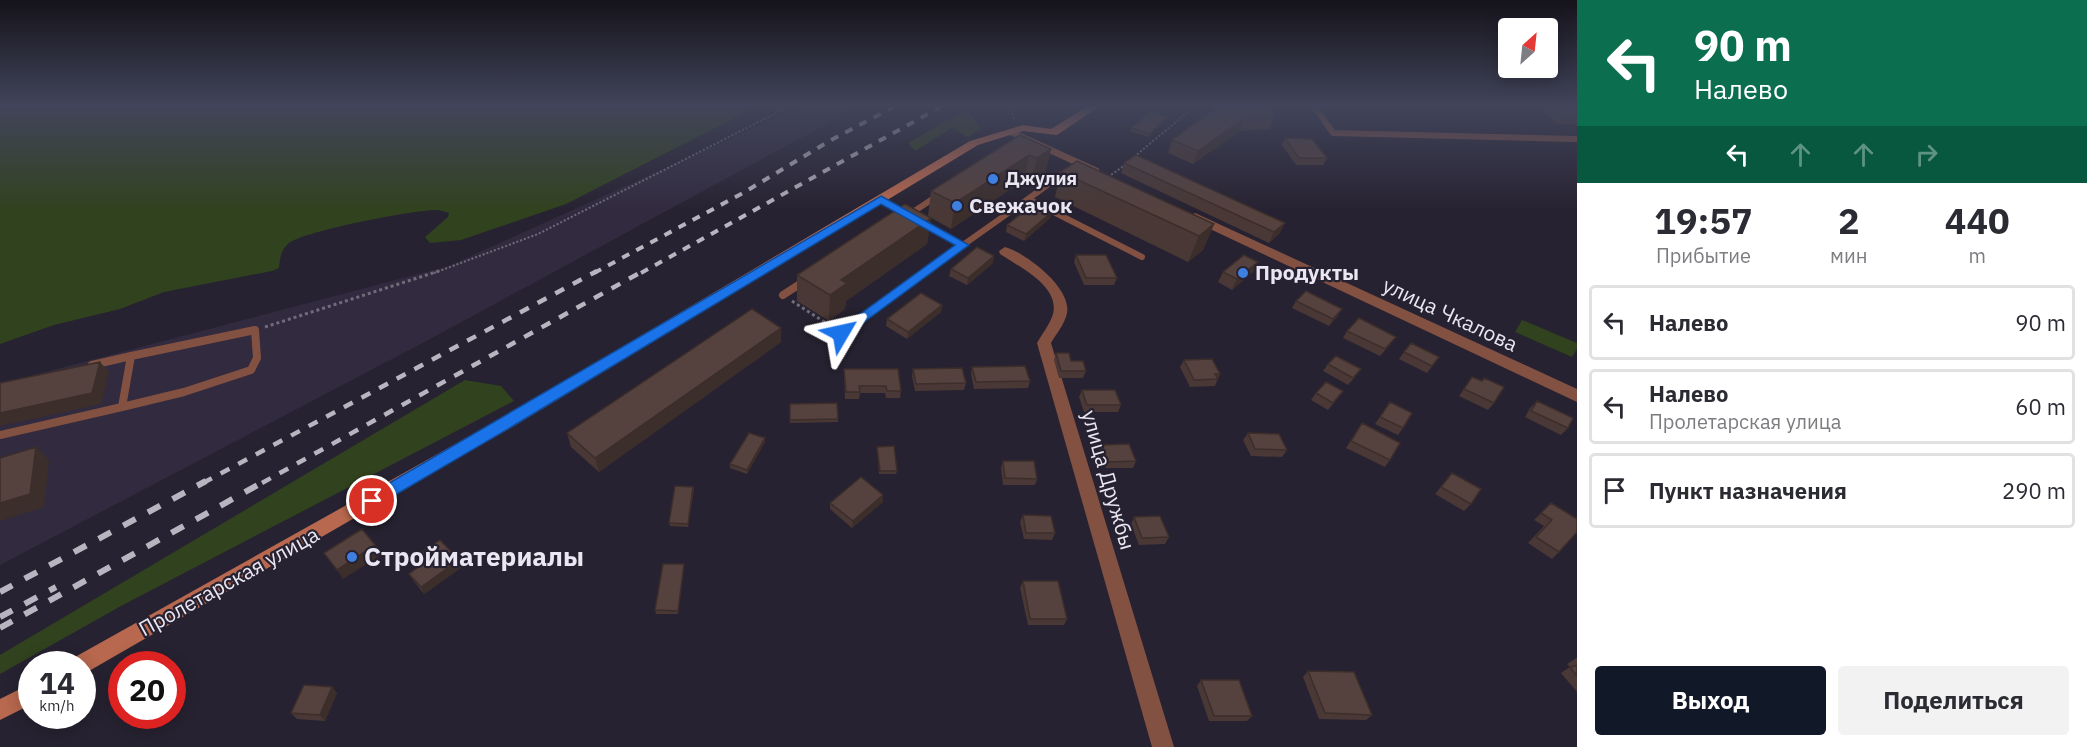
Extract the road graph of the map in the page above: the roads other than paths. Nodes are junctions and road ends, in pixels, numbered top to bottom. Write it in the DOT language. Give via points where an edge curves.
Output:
graph roads {
  1 [pos="984,141"];
  2 [pos="1032,141"];
  3 [pos="1078,163"];
  4 [pos="1108,177"];
  5 [pos="944,192"];
  6 [pos="881,199"];
  7 [pos="1028,199"];
  8 [pos="1182,211"];
  9 [pos="909,214"];
  10 [pos="901,219"];
  11 [pos="963,245"];
  12 [pos="1005,251"];
  13 [pos="1142,257"];
  14 [pos="817,273"];
  15 [pos="783,295"];
  16 [pos="841,333"];
  17 [pos="131,356"];
  18 [pos="88,366"];
  19 [pos="1577,396"];
  20 [pos="122,407"];
  21 [pos="0,435"];
  22 [pos="96,656"];
  23 [pos="18,700"];
  24 [pos="0,710"];
  25 [pos="1163,747"];
  1 -- 6 [label="main road, Пролетарская улица" via="974,143"];
  2 -- 3 [label="street"];
  3 -- 4 [label="street"];
  3 -- 7 [label="lane"];
  5 -- 9 [label="lane"];
  6 -- 9 [label="lane"];
  6 -- 22 [label="main road, Пролетарская улица" via="508,422"];
  7 -- 11 [label="lane"];
  7 -- 13 [label="lane"];
  8 -- 19 [label="street, улица Чкалова"];
  9 -- 10 [label="lane"];
  9 -- 11 [label="lane"];
  11 -- 16 [label="lane"];
  12 -- 25 [label="street, улица Дружбы" via="1048,281 1060,303 1060,313 1044,343"];
  14 -- 15 [label="lane"];
  17 -- 18 [label="lane"];
  17 -- 20 [label="lane"];
  17 -- 20 [label="lane" via="255,330 257,358 251,370"];
  20 -- 21 [label="lane"];
  23 -- 24 [label="main road"];
}
